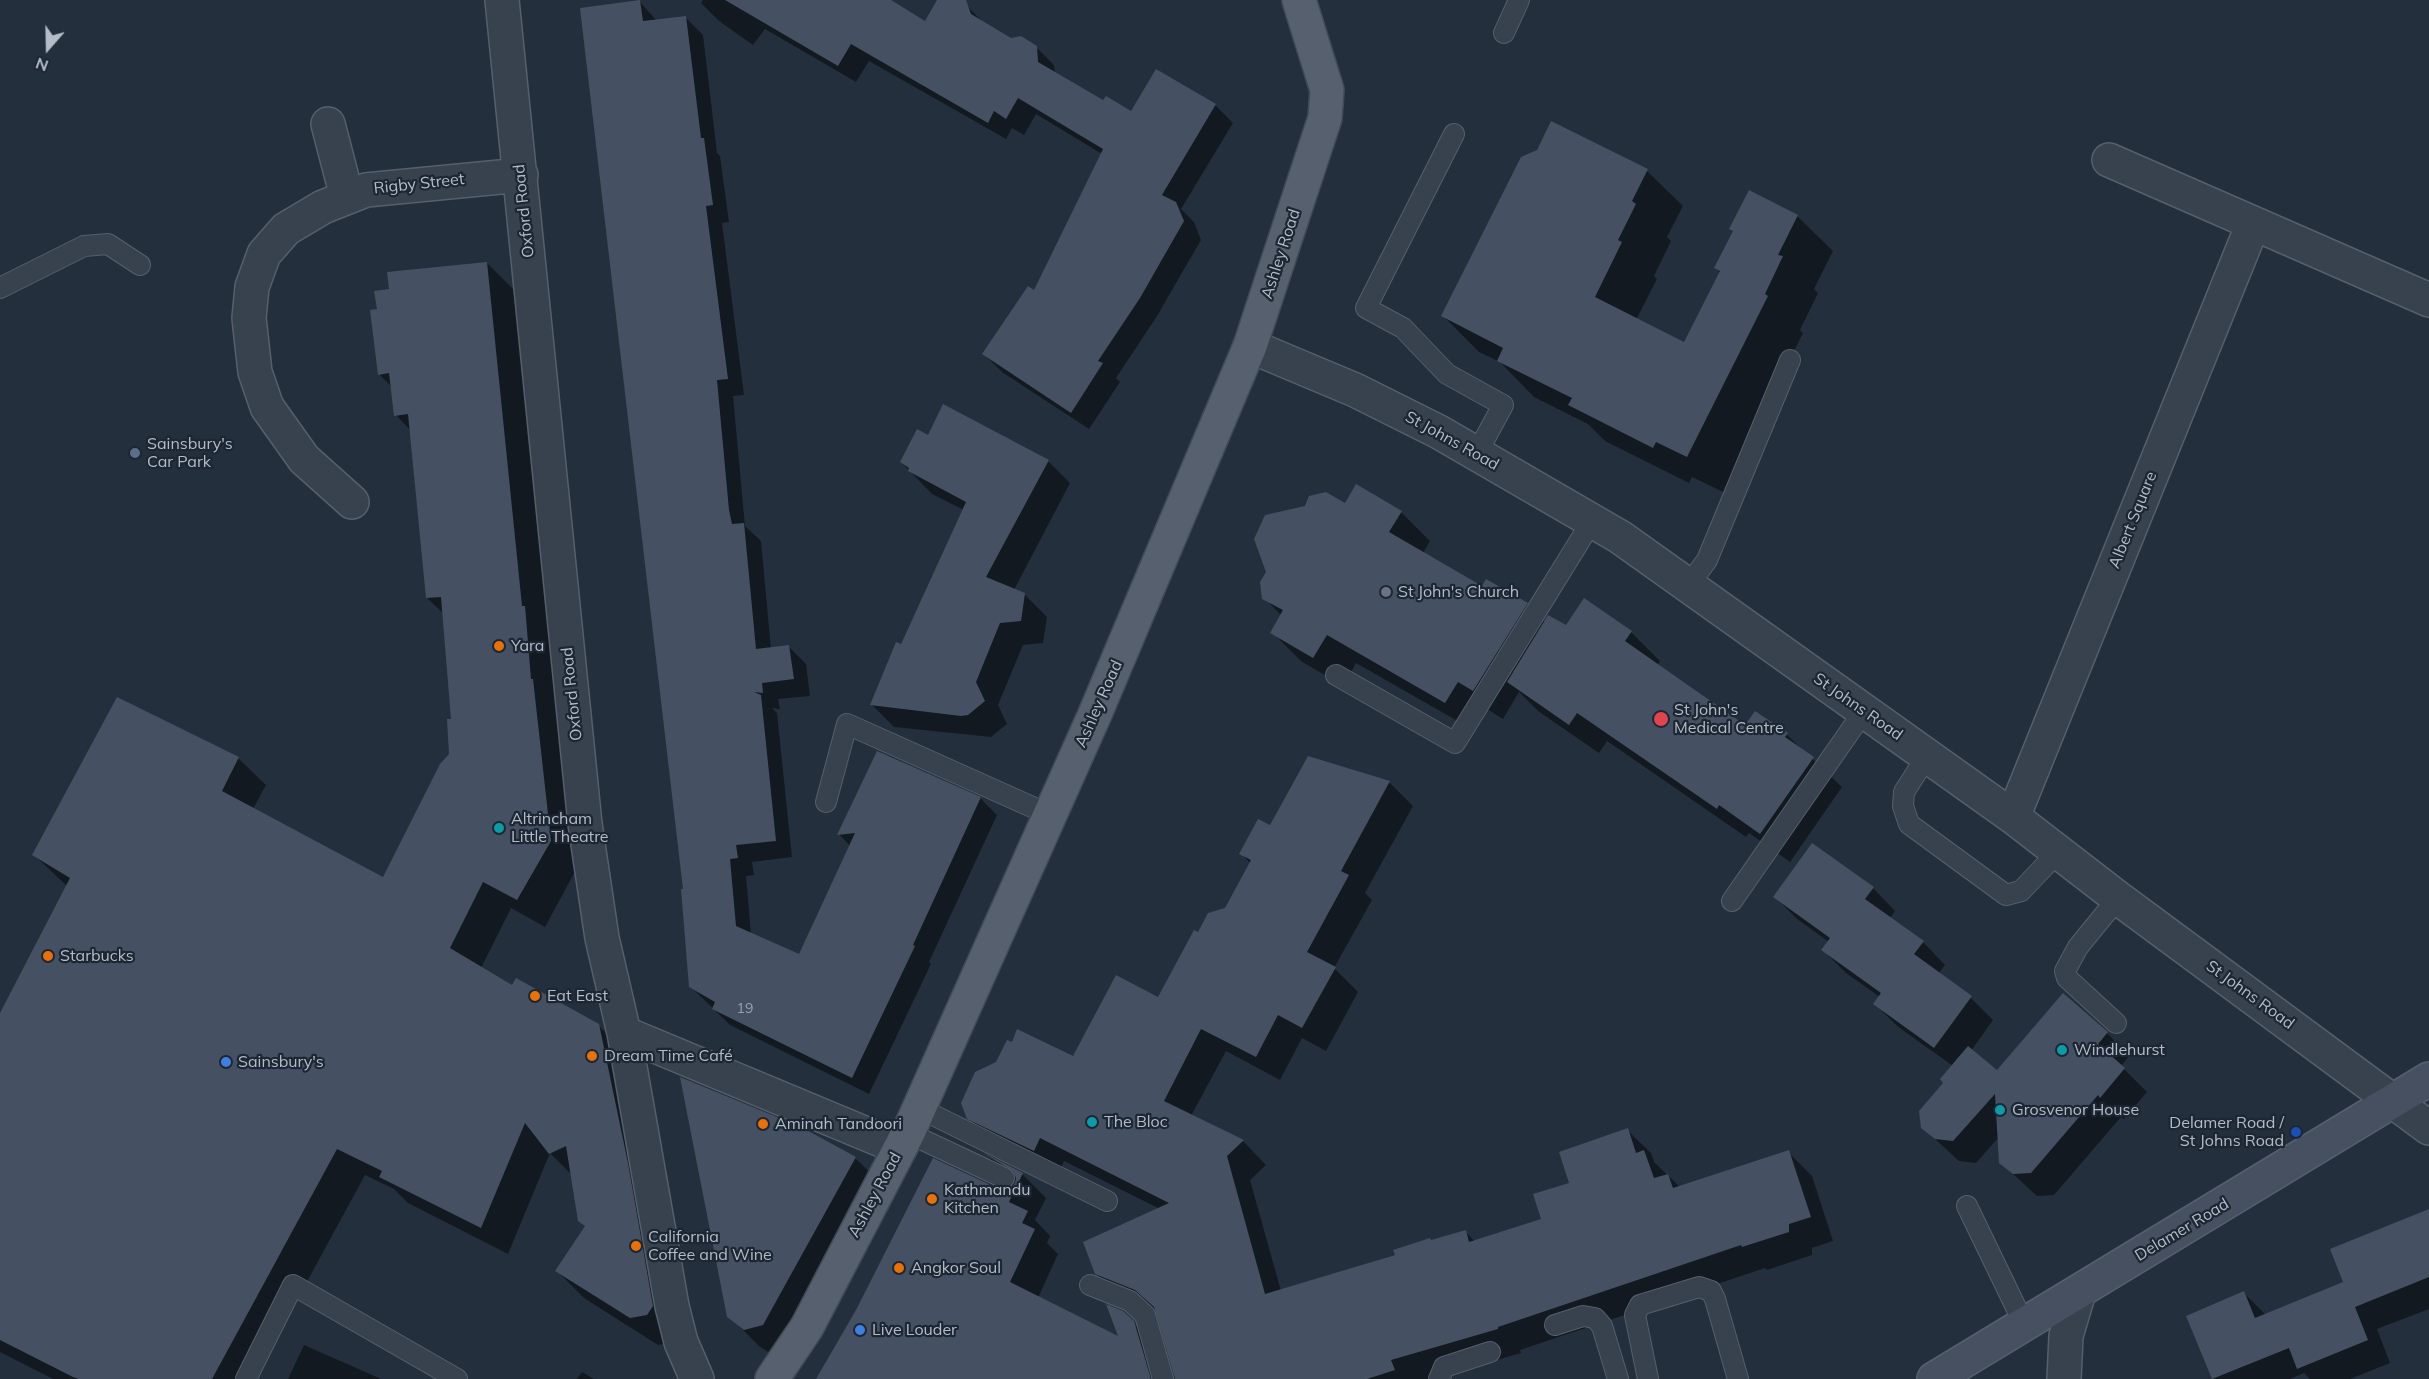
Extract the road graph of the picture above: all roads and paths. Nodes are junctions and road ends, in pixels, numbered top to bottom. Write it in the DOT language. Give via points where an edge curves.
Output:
graph roads {
  1 [pos="502,0"];
  2 [pos="1299,0"];
  3 [pos="1519,0"];
  4 [pos="1504,33"];
  5 [pos="328,124"];
  6 [pos="1454,134"];
  7 [pos="2109,160"];
  8 [pos="521,174"];
  9 [pos="346,197"];
  10 [pos="2253,224"];
  11 [pos="140,266"];
  12 [pos="0,288"];
  13 [pos="2429,300"];
  14 [pos="1250,346"];
  15 [pos="1790,360"];
  16 [pos="1477,453"];
  17 [pos="352,502"];
  18 [pos="1592,521"];
  19 [pos="1688,586"];
  20 [pos="1336,675"];
  21 [pos="1864,711"];
  22 [pos="1927,756"];
  23 [pos="826,802"];
  24 [pos="1050,815"];
  25 [pos="2013,817"];
  26 [pos="2058,852"];
  27 [pos="2118,898"];
  28 [pos="1732,901"];
  29 [pos="2116,1023"];
  30 [pos="624,1033"];
  31 [pos="2429,1079"];
  32 [pos="2395,1101"];
  33 [pos="2429,1128"];
  34 [pos="909,1130"];
  35 [pos="1004,1178"];
  36 [pos="1107,1201"];
  37 [pos="1967,1206"];
  38 [pos="1090,1285"];
  39 [pos="2079,1292"];
  40 [pos="1555,1325"];
  41 [pos="2025,1326"];
  42 [pos="1490,1352"];
  43 [pos="246,1379"];
  44 [pos="457,1379"];
  45 [pos="697,1379"];
  46 [pos="772,1379"];
  47 [pos="1163,1379"];
  48 [pos="1439,1379"];
  49 [pos="1618,1379"];
  50 [pos="1648,1379"];
  51 [pos="1738,1379"];
  52 [pos="1935,1379"];
  53 [pos="2064,1379"];
  1 -- 8 [label="street, Oxford Road"];
  2 -- 14 [label="main road, Ashley Road" via="1327,90 1325,118"];
  3 -- 4 [label="lane"];
  5 -- 9 [label="street"];
  6 -- 16 [label="lane" via="1366,308 1403,328 1447,374 1503,405"];
  7 -- 10 [label="street"];
  8 -- 9 [label="street, Rigby Street" via="366,190"];
  8 -- 30 [label="street, Oxford Road" via="585,824 602,938"];
  9 -- 17 [label="street, Rigby Street" via="286,230 264,254 252,287 249,318 255,372 267,407 304,459"];
  10 -- 13 [label="street"];
  10 -- 25 [label="street, Albert Square"];
  11 -- 12 [label="lane" via="108,244 84,246"];
  14 -- 16 [label="street, St Johns Road" via="1355,390"];
  14 -- 24 [label="main road, Ashley Road"];
  15 -- 19 [label="lane" via="1707,560"];
  16 -- 18 [label="street, St Johns Road"];
  18 -- 19 [label="street, St Johns Road"];
  18 -- 20 [label="lane" via="1455,743"];
  19 -- 21 [label="street, St Johns Road"];
  21 -- 22 [label="street, St Johns Road"];
  21 -- 28 [label="lane"];
  22 -- 25 [label="street, St Johns Road"];
  22 -- 26 [label="lane" via="1904,792 1903,806 1909,824 1962,863 2006,895 2021,891"];
  23 -- 24 [label="lane" via="848,724"];
  24 -- 34 [label="main road, Ashley Road"];
  25 -- 26 [label="street, St Johns Road"];
  26 -- 27 [label="street, St Johns Road"];
  27 -- 29 [label="lane" via="2078,947 2065,971 2067,978"];
  27 -- 32 [label="street, St Johns Road"];
  30 -- 34 [label="street"];
  30 -- 45 [label="street, Oxford Road" via="672,1306 681,1342"];
  31 -- 32 [label="street, Delamer Road"];
  32 -- 33 [label="street, St Johns Road"];
  32 -- 39 [label="street, Delamer Road"];
  34 -- 35 [label="lane"];
  34 -- 36 [label="lane"];
  34 -- 46 [label="main road, Ashley Road" via="807,1327"];
  37 -- 41 [label="lane"];
  38 -- 47 [label="lane" via="1130,1301 1145,1315"];
  39 -- 41 [label="street, Delamer Road"];
  39 -- 53 [label="street" via="2066,1336"];
  40 -- 49 [label="lane" via="1583,1316 1595,1317 1602,1326"];
  41 -- 52 [label="street, Delamer Road"];
  42 -- 48 [label="lane" via="1444,1367"];
  43 -- 44 [label="lane" via="293,1285"];
  50 -- 51 [label="lane" via="1635,1315 1640,1305 1699,1287 1711,1291 1715,1299"];
}
